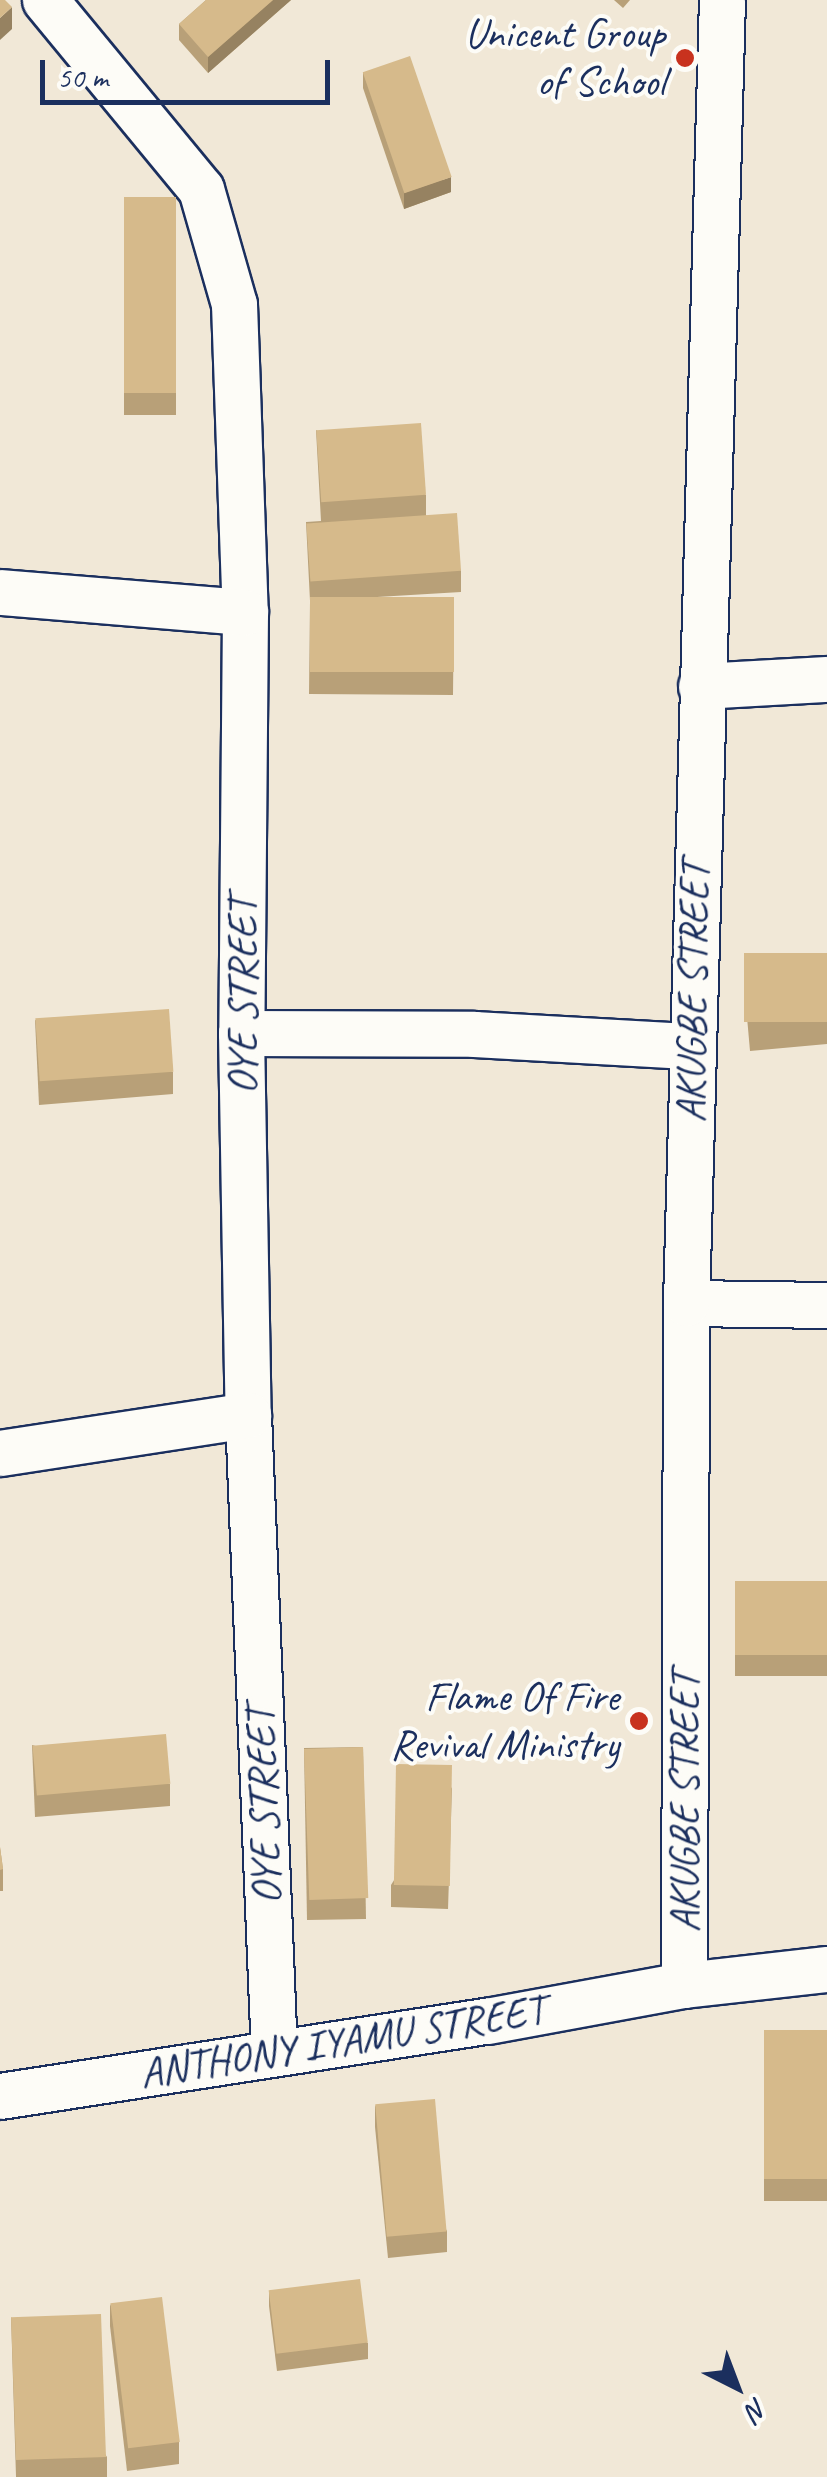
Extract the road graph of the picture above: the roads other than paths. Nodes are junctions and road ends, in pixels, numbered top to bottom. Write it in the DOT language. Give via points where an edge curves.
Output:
graph roads {
  1 [pos="45,0"];
  2 [pos="722,0"];
  3 [pos="0,592"];
  4 [pos="245,612"];
  5 [pos="827,679"];
  6 [pos="700,686"];
  7 [pos="241,1032"];
  8 [pos="692,1046"];
  9 [pos="686,1303"];
  10 [pos="827,1305"];
  11 [pos="248,1415"];
  12 [pos="0,1454"];
  13 [pos="827,1969"];
  14 [pos="684,1985"];
  15 [pos="274,2053"];
  16 [pos="0,2096"];
  1 -- 4 [label="street, OYE STREET" via="201,189 234,304"];
  2 -- 6 [label="street, AKUGBE STREET"];
  3 -- 4 [label="street"];
  4 -- 7 [label="street, OYE STREET"];
  5 -- 6 [label="street"];
  6 -- 8 [label="street, AKUGBE STREET"];
  7 -- 8 [label="street" via="474,1034"];
  7 -- 11 [label="street, OYE STREET"];
  8 -- 9 [label="street, AKUGBE STREET"];
  9 -- 10 [label="street"];
  9 -- 14 [label="street, AKUGBE STREET"];
  11 -- 12 [label="street"];
  11 -- 15 [label="street, OYE STREET"];
  13 -- 14 [label="street"];
  14 -- 15 [label="street, ANTHONY IYAMU STREET"];
  15 -- 16 [label="street, ANTHONY IYAMU STREET"];
}
